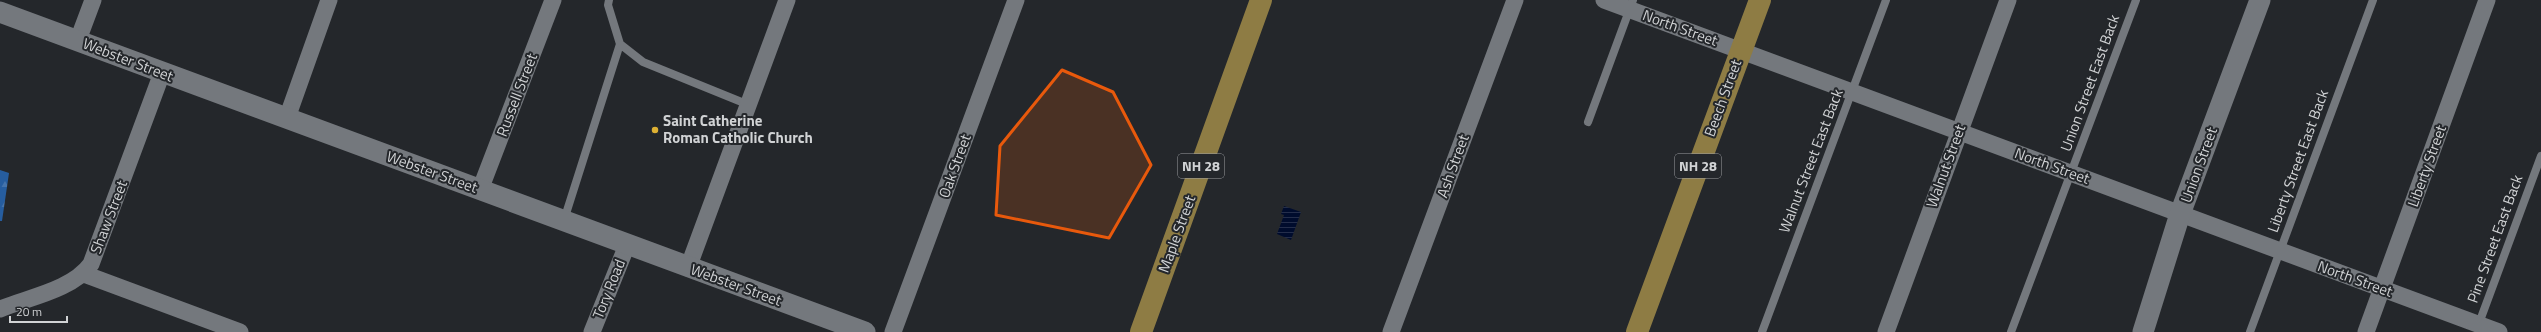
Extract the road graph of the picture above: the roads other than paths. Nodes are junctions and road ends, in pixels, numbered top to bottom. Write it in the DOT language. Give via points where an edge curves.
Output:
graph roads {
  1 [pos="93,0"];
  2 [pos="329,0"];
  3 [pos="553,0"];
  4 [pos="609,0"];
  5 [pos="787,0"];
  6 [pos="1016,0"];
  7 [pos="1261,0"];
  8 [pos="1515,0"];
  9 [pos="1604,0"];
  10 [pos="1760,0"];
  11 [pos="1886,0"];
  12 [pos="2008,0"];
  13 [pos="2136,0"];
  14 [pos="2260,0"];
  15 [pos="2373,0"];
  16 [pos="2488,0"];
  17 [pos="1631,5"];
  18 [pos="0,12"];
  19 [pos="78,40"];
  20 [pos="620,44"];
  21 [pos="1741,51"];
  22 [pos="162,73"];
  23 [pos="1852,92"];
  24 [pos="749,105"];
  25 [pos="287,118"];
  26 [pos="1588,122"];
  27 [pos="1958,131"];
  28 [pos="2541,156"];
  29 [pos="2072,173"];
  30 [pos="480,190"];
  31 [pos="2180,214"];
  32 [pos="564,221"];
  33 [pos="627,245"];
  34 [pos="2279,250"];
  35 [pos="688,268"];
  36 [pos="84,274"];
  37 [pos="2383,289"];
  38 [pos="0,309"];
  39 [pos="2477,328"];
  40 [pos="240,332"];
  41 [pos="592,332"];
  42 [pos="865,332"];
  43 [pos="893,332"];
  44 [pos="1141,332"];
  45 [pos="1391,332"];
  46 [pos="1637,332"];
  47 [pos="1762,332"];
  48 [pos="1886,332"];
  49 [pos="2011,332"];
  50 [pos="2143,332"];
  51 [pos="2250,332"];
  52 [pos="2366,332"];
  53 [pos="2499,332"];
  1 -- 19 [label="street"];
  2 -- 25 [label="street"];
  3 -- 30 [label="street, Russell Street"];
  4 -- 20 [label="lane" via="608,5"];
  5 -- 24 [label="street"];
  6 -- 43 [label="street, Oak Street"];
  7 -- 44 [label="main road, Maple Street / NH 28"];
  8 -- 45 [label="street, Ash Street"];
  9 -- 17 [label="street, North Street"];
  10 -- 21 [label="main road, Beech Street / NH 28"];
  11 -- 23 [label="lane, Walnut Street East Back"];
  12 -- 27 [label="street, Walnut Street"];
  13 -- 29 [label="lane, Union Street East Back"];
  14 -- 31 [label="street, Union Street"];
  15 -- 34 [label="lane, Liberty Street East Back"];
  16 -- 37 [label="street, Liberty Street"];
  17 -- 21 [label="street, North Street"];
  17 -- 26 [label="lane"];
  18 -- 19 [label="street, Webster Street"];
  19 -- 22 [label="street, Webster Street"];
  20 -- 24 [label="lane" via="643,62"];
  20 -- 32 [label="lane"];
  21 -- 23 [label="street, North Street"];
  21 -- 46 [label="main road, Beech Street / NH 28"];
  22 -- 25 [label="street, Webster Street"];
  22 -- 36 [label="street, Shaw Street" via="98,251"];
  23 -- 27 [label="street, North Street"];
  23 -- 47 [label="lane, Walnut Street East Back"];
  24 -- 35 [label="street"];
  25 -- 30 [label="street, Webster Street"];
  27 -- 29 [label="street, North Street"];
  27 -- 48 [label="street, Walnut Street"];
  28 -- 39 [label="lane, Pine Street East Back"];
  29 -- 31 [label="street, North Street"];
  29 -- 49 [label="lane, Union Street East Back"];
  30 -- 32 [label="street, Webster Street"];
  31 -- 34 [label="street, North Street"];
  31 -- 50 [label="street, Union Street"];
  32 -- 33 [label="street, Webster Street"];
  33 -- 35 [label="street, Webster Street"];
  33 -- 41 [label="street, Tory Road"];
  34 -- 37 [label="street, North Street"];
  34 -- 51 [label="lane, Liberty Street East Back"];
  35 -- 42 [label="street, Webster Street"];
  36 -- 38 [label="street, Shaw Street" via="71,282"];
  36 -- 40 [label="street"];
  37 -- 39 [label="street, North Street"];
  37 -- 52 [label="street, Liberty Street"];
  39 -- 53 [label="street, North Street"];
}
